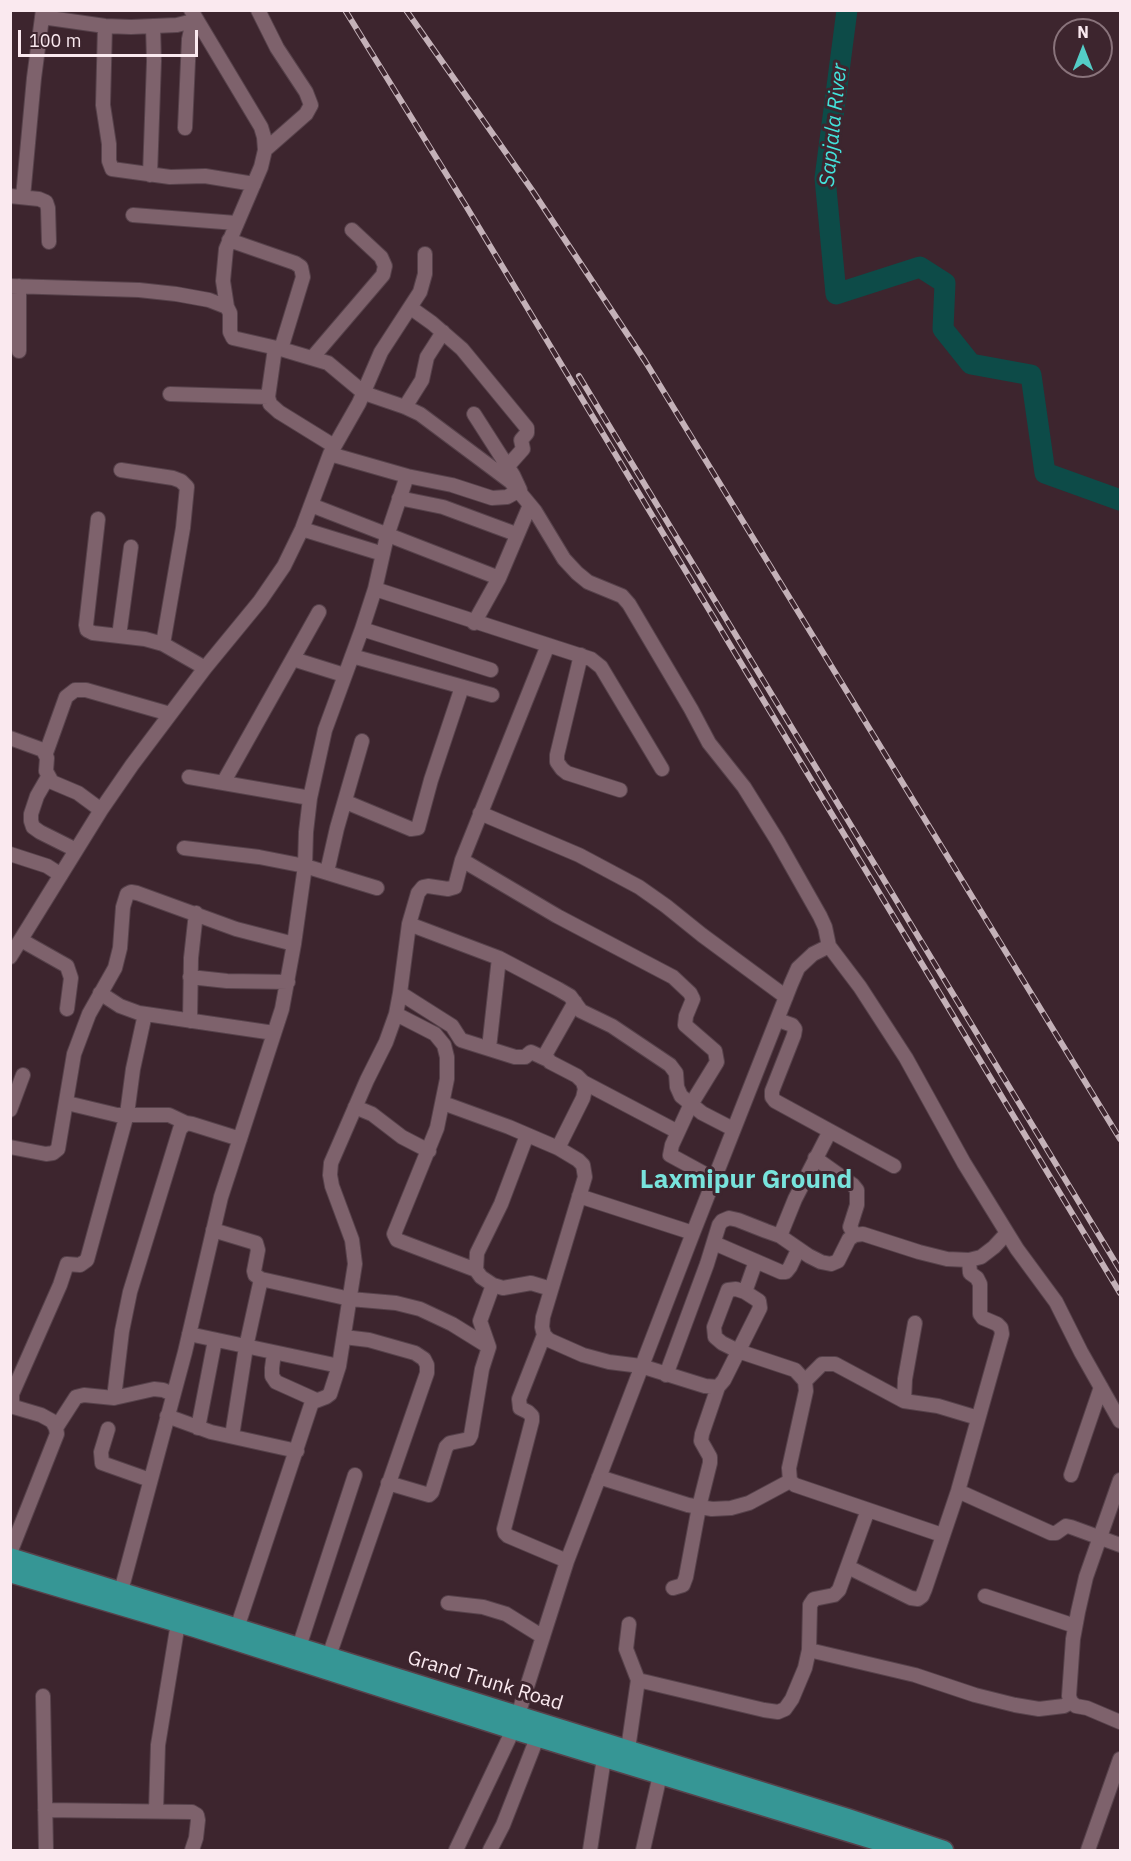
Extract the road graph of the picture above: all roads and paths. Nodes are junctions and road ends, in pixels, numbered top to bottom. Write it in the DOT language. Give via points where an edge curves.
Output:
graph roads {
  1 [pos="258,10"];
  2 [pos="42,14"];
  3 [pos="194,15"];
  4 [pos="105,26"];
  5 [pos="153,26"];
  6 [pos="185,128"];
  7 [pos="265,150"];
  8 [pos="150,175"];
  9 [pos="254,184"];
  10 [pos="17,196"];
  11 [pos="133,215"];
  12 [pos="236,223"];
  13 [pos="352,230"];
  14 [pos="229,240"];
  15 [pos="49,242"];
  16 [pos="425,254"];
  17 [pos="15,286"];
  18 [pos="226,307"];
  19 [pos="411,308"];
  20 [pos="443,332"];
  21 [pos="278,348"];
  22 [pos="19,351"];
  23 [pos="312,358"];
  24 [pos="364,393"];
  25 [pos="170,394"];
  26 [pos="268,397"];
  27 [pos="405,407"];
  28 [pos="474,414"];
  29 [pos="332,450"];
  30 [pos="507,467"];
  31 [pos="121,470"];
  32 [pos="407,477"];
  33 [pos="520,490"];
  34 [pos="399,498"];
  35 [pos="311,504"];
  36 [pos="530,505"];
  37 [pos="98,519"];
  38 [pos="302,529"];
  39 [pos="516,534"];
  40 [pos="387,536"];
  41 [pos="131,547"];
  42 [pos="383,554"];
  43 [pos="499,578"];
  44 [pos="375,589"];
  45 [pos="319,612"];
  46 [pos="474,622"];
  47 [pos="362,629"];
  48 [pos="119,636"];
  49 [pos="163,644"];
  50 [pos="548,645"];
  51 [pos="581,655"];
  52 [pos="352,656"];
  53 [pos="293,660"];
  54 [pos="206,668"];
  55 [pos="491,670"];
  56 [pos="344,675"];
  57 [pos="462,687"];
  58 [pos="492,695"];
  59 [pos="170,714"];
  60 [pos="10,738"];
  61 [pos="362,741"];
  62 [pos="46,753"];
  63 [pos="662,769"];
  64 [pos="48,777"];
  65 [pos="189,777"];
  66 [pos="223,783"];
  67 [pos="620,790"];
  68 [pos="310,798"];
  69 [pos="346,802"];
  70 [pos="101,810"];
  71 [pos="480,813"];
  72 [pos="184,848"];
  73 [pos="76,850"];
  74 [pos="10,854"];
  75 [pos="462,860"];
  76 [pos="305,866"];
  77 [pos="327,872"];
  78 [pos="62,874"];
  79 [pos="378,888"];
  80 [pos="196,914"];
  81 [pos="409,924"];
  82 [pos="21,940"];
  83 [pos="294,944"];
  84 [pos="829,946"];
  85 [pos="10,957"];
  86 [pos="499,958"];
  87 [pos="190,977"];
  88 [pos="288,982"];
  89 [pos="100,993"];
  90 [pos="400,993"];
  91 [pos="786,997"];
  92 [pos="575,1002"];
  93 [pos="67,1009"];
  94 [pos="145,1014"];
  95 [pos="396,1014"];
  96 [pos="778,1020"];
  97 [pos="190,1021"];
  98 [pos="274,1033"];
  99 [pos="489,1048"];
  100 [pos="546,1059"];
  101 [pos="23,1075"];
  102 [pos="583,1082"];
  103 [pos="67,1103"];
  104 [pos="443,1103"];
  105 [pos="690,1106"];
  106 [pos="355,1107"];
  107 [pos="10,1110"];
  108 [pos="127,1114"];
  109 [pos="186,1123"];
  110 [pos="734,1129"];
  111 [pos="830,1131"];
  112 [pos="678,1132"];
  113 [pos="527,1135"];
  114 [pos="240,1139"];
  115 [pos="10,1148"];
  116 [pos="558,1148"];
  117 [pos="429,1151"];
  118 [pos="815,1158"];
  119 [pos="894,1166"];
  120 [pos="714,1179"];
  121 [pos="579,1196"];
  122 [pos="213,1230"];
  123 [pos="693,1233"];
  124 [pos="1007,1233"];
  125 [pos="855,1235"];
  126 [pos="780,1236"];
  127 [pos="714,1243"];
  128 [pos="798,1250"];
  129 [pos="969,1260"];
  130 [pos="756,1261"];
  131 [pos="476,1270"];
  132 [pos="261,1278"];
  133 [pos="493,1285"];
  134 [pos="551,1289"];
  135 [pos="745,1292"];
  136 [pos="350,1299"];
  137 [pos="915,1323"];
  138 [pos="189,1334"];
  139 [pos="544,1335"];
  140 [pos="344,1337"];
  141 [pos="215,1340"];
  142 [pos="246,1347"];
  143 [pos="489,1347"];
  144 [pos="738,1351"];
  145 [pos="274,1353"];
  146 [pos="339,1366"];
  147 [pos="641,1366"];
  148 [pos="661,1373"];
  149 [pos="805,1381"];
  150 [pos="718,1387"];
  151 [pos="1101,1387"];
  152 [pos="174,1394"];
  153 [pos="114,1398"];
  154 [pos="316,1400"];
  155 [pos="904,1401"];
  156 [pos="167,1416"];
  157 [pos="978,1418"];
  158 [pos="1120,1420"];
  159 [pos="56,1428"];
  160 [pos="198,1428"];
  161 [pos="108,1429"];
  162 [pos="232,1436"];
  163 [pos="297,1451"];
  164 [pos="355,1475"];
  165 [pos="1071,1475"];
  166 [pos="599,1477"];
  167 [pos="150,1480"];
  168 [pos="1120,1480"];
  169 [pos="790,1481"];
  170 [pos="388,1483"];
  171 [pos="958,1491"];
  172 [pos="699,1507"];
  173 [pos="868,1510"];
  174 [pos="942,1535"];
  175 [pos="1100,1538"];
  176 [pos="1120,1545"];
  177 [pos="10,1552"];
  178 [pos="10,1557"];
  179 [pos="567,1561"];
  180 [pos="848,1568"];
  181 [pos="10,1573"];
  182 [pos="674,1588"];
  183 [pos="121,1592"];
  184 [pos="985,1596"];
  185 [pos="448,1603"];
  186 [pos="178,1623"];
  187 [pos="629,1624"];
  188 [pos="1075,1626"];
  189 [pos="237,1628"];
  190 [pos="543,1637"];
  191 [pos="298,1647"];
  192 [pos="809,1650"];
  193 [pos="329,1656"];
  194 [pos="638,1680"];
  195 [pos="44,1696"];
  196 [pos="1071,1702"];
  197 [pos="1120,1722"];
  198 [pos="516,1723"];
  199 [pos="537,1738"];
  200 [pos="628,1749"];
  201 [pos="604,1758"];
  202 [pos="1120,1759"];
  203 [pos="660,1775"];
  204 [pos="45,1810"];
  205 [pos="156,1811"];
  206 [pos="942,1850"];
  207 [pos="46,1851"];
  208 [pos="192,1851"];
  209 [pos="456,1851"];
  210 [pos="490,1851"];
  211 [pos="590,1851"];
  212 [pos="644,1851"];
  213 [pos="906,1851"];
  214 [pos="1088,1851"];
  1 -- 7 [label="street" via="311,105"];
  2 -- 4 [label="street"];
  2 -- 10 [label="street"];
  3 -- 5 [label="street" via="177,25"];
  3 -- 6 [label="street" via="189,39"];
  3 -- 7 [label="street" via="261,127"];
  4 -- 5 [label="street"];
  4 -- 8 [label="street" via="103,105 110,166 116,171"];
  5 -- 8 [label="street"];
  7 -- 9 [label="street"];
  8 -- 9 [label="street" via="204,176"];
  9 -- 12 [label="street"];
  10 -- 15 [label="street" via="46,202"];
  11 -- 12 [label="street"];
  12 -- 14 [label="street"];
  13 -- 23 [label="street" via="381,257 383,275"];
  14 -- 18 [label="street" via="223,262"];
  14 -- 21 [label="street" via="301,267 303,277"];
  16 -- 19 [label="street" via="425,274"];
  17 -- 18 [label="street" via="167,293"];
  17 -- 22 [label="street"];
  18 -- 21 [label="street" via="233,338"];
  19 -- 20 [label="street"];
  19 -- 24 [label="street" via="381,352"];
  20 -- 27 [label="street"];
  20 -- 30 [label="street" via="483,372 527,428 521,440 523,449"];
  21 -- 23 [label="street"];
  21 -- 26 [label="street"];
  23 -- 24 [label="street" via="328,363"];
  24 -- 27 [label="street"];
  24 -- 29 [label="street"];
  25 -- 26 [label="street"];
  26 -- 29 [label="street" via="279,412"];
  27 -- 33 [label="street"];
  28 -- 30 [label="street"];
  29 -- 32 [label="street"];
  29 -- 35 [label="street"];
  30 -- 33 [label="street"];
  31 -- 49 [label="street" via="173,478 187,487"];
  32 -- 33 [label="street" via="452,485 492,498 507,497"];
  32 -- 34 [label="street"];
  33 -- 36 [label="street"];
  34 -- 39 [label="street" via="443,507"];
  34 -- 40 [label="street"];
  35 -- 38 [label="street"];
  35 -- 40 [label="street"];
  36 -- 39 [label="street"];
  36 -- 84 [label="street" via="577,573 588,582 622,596 629,604 709,742 744,787 777,840 820,916"];
  37 -- 48 [label="street" via="87,630"];
  38 -- 42 [label="street"];
  38 -- 54 [label="street" via="284,566 260,601"];
  39 -- 43 [label="street"];
  40 -- 42 [label="street"];
  40 -- 43 [label="street"];
  41 -- 48 [label="street"];
  42 -- 44 [label="street"];
  43 -- 46 [label="street"];
  44 -- 46 [label="street"];
  44 -- 47 [label="street"];
  45 -- 53 [label="street"];
  46 -- 50 [label="street"];
  47 -- 52 [label="street"];
  47 -- 55 [label="street"];
  48 -- 49 [label="street"];
  49 -- 54 [label="street"];
  50 -- 51 [label="street"];
  50 -- 71 [label="street"];
  51 -- 63 [label="street" via="601,667"];
  51 -- 67 [label="street" via="557,762 567,772"];
  52 -- 56 [label="street"];
  52 -- 57 [label="street"];
  53 -- 56 [label="street"];
  53 -- 66 [label="street"];
  54 -- 59 [label="street"];
  56 -- 68 [label="street" via="325,730"];
  57 -- 58 [label="street"];
  57 -- 69 [label="street" via="418,828 411,829"];
  59 -- 62 [label="street" via="75,690 66,698"];
  59 -- 70 [label="street"];
  60 -- 62 [label="street"];
  61 -- 69 [label="street"];
  62 -- 64 [label="street"];
  64 -- 70 [label="street"];
  64 -- 73 [label="street" via="31,813 33,827"];
  65 -- 66 [label="street"];
  66 -- 68 [label="street"];
  68 -- 76 [label="street"];
  69 -- 77 [label="street"];
  70 -- 73 [label="street"];
  71 -- 75 [label="street"];
  71 -- 91 [label="street" via="569,851 639,887"];
  72 -- 76 [label="street"];
  73 -- 78 [label="street"];
  74 -- 78 [label="street"];
  75 -- 81 [label="street" via="455,887 428,886 418,893"];
  75 -- 105 [label="street" via="673,977 690,993 692,1002 685,1025 715,1051 717,1062"];
  76 -- 77 [label="street"];
  76 -- 83 [label="street"];
  77 -- 79 [label="street"];
  78 -- 82 [label="street"];
  80 -- 83 [label="street"];
  80 -- 87 [label="street"];
  80 -- 89 [label="street" via="137,893 127,894 117,960"];
  81 -- 86 [label="street"];
  81 -- 90 [label="street"];
  82 -- 85 [label="street"];
  82 -- 93 [label="street" via="67,966 71,978"];
  83 -- 88 [label="street"];
  84 -- 91 [label="street" via="798,968"];
  84 -- 124 [label="street" via="906,1058"];
  86 -- 92 [label="street" via="558,988"];
  86 -- 99 [label="street"];
  87 -- 88 [label="street"];
  87 -- 97 [label="street"];
  88 -- 98 [label="street"];
  89 -- 94 [label="street" via="120,1006"];
  89 -- 103 [label="street" via="74,1054"];
  90 -- 95 [label="street"];
  90 -- 99 [label="street" via="452,1026 461,1040"];
  91 -- 96 [label="street"];
  92 -- 100 [label="street" via="547,1049"];
  92 -- 105 [label="street" via="581,1011 612,1026 674,1068 681,1096"];
  94 -- 97 [label="street"];
  94 -- 108 [label="street"];
  95 -- 104 [label="street" via="435,1035 444,1045 447,1079"];
  95 -- 106 [label="street"];
  96 -- 110 [label="street"];
  96 -- 111 [label="street" via="792,1024 795,1029 771,1097"];
  97 -- 98 [label="street"];
  98 -- 114 [label="street"];
  99 -- 100 [label="street" via="520,1058 535,1052"];
  100 -- 102 [label="street"];
  101 -- 107 [label="street"];
  102 -- 112 [label="street"];
  102 -- 116 [label="street" via="584,1098"];
  103 -- 108 [label="street"];
  103 -- 115 [label="street" via="60,1143 53,1153"];
  104 -- 113 [label="street"];
  104 -- 117 [label="street"];
  105 -- 110 [label="street"];
  105 -- 112 [label="street"];
  106 -- 117 [label="street"];
  106 -- 136 [label="street" via="331,1163 330,1175 352,1240 355,1264"];
  108 -- 109 [label="street" via="169,1115"];
  108 -- 159 [label="street" via="87,1260 80,1265 67,1264 12,1394 14,1407 52,1421"];
  109 -- 114 [label="street"];
  109 -- 153 [label="street" via="180,1129 130,1292"];
  110 -- 120 [label="street"];
  111 -- 118 [label="street"];
  111 -- 119 [label="street"];
  112 -- 120 [label="street" via="670,1155"];
  113 -- 116 [label="street"];
  113 -- 131 [label="street" via="477,1253"];
  114 -- 122 [label="street"];
  116 -- 121 [label="street" via="583,1165 585,1177"];
  117 -- 131 [label="street" via="394,1234 397,1240"];
  118 -- 125 [label="street" via="857,1190 850,1227"];
  118 -- 126 [label="street"];
  120 -- 123 [label="street"];
  121 -- 123 [label="street"];
  121 -- 134 [label="street"];
  122 -- 132 [label="street" via="256,1243 254,1271"];
  122 -- 138 [label="street"];
  123 -- 147 [label="street"];
  124 -- 129 [label="street" via="981,1257"];
  124 -- 151 [label="street" via="1056,1302"];
  125 -- 128 [label="street" via="838,1261 831,1264"];
  125 -- 129 [label="street" via="947,1259"];
  126 -- 127 [label="street" via="729,1218 719,1225"];
  126 -- 128 [label="street"];
  127 -- 130 [label="street"];
  127 -- 148 [label="street"];
  128 -- 130 [label="street" via="786,1272"];
  129 -- 157 [label="street" via="970,1273 980,1284 980,1314 997,1324 1002,1334"];
  130 -- 135 [label="street"];
  131 -- 133 [label="street"];
  132 -- 136 [label="street"];
  132 -- 142 [label="street"];
  133 -- 134 [label="street" via="503,1288 531,1283"];
  133 -- 143 [label="street" via="480,1321"];
  134 -- 139 [label="street" via="543,1317"];
  135 -- 144 [label="street" via="759,1300 760,1308"];
  135 -- 144 [label="street" via="728,1290 714,1327 722,1344"];
  136 -- 140 [label="street"];
  136 -- 143 [label="street" via="420,1309"];
  137 -- 155 [label="street"];
  138 -- 141 [label="street"];
  138 -- 152 [label="street"];
  139 -- 147 [label="street" via="583,1355"];
  139 -- 179 [label="street" via="519,1399 520,1408 532,1416 532,1421 504,1529 508,1536"];
  140 -- 146 [label="street"];
  140 -- 170 [label="street" via="415,1353 427,1365 425,1381"];
  141 -- 142 [label="street"];
  141 -- 160 [label="street"];
  142 -- 145 [label="street"];
  142 -- 162 [label="street"];
  143 -- 170 [label="street" via="471,1435 446,1447 432,1492 425,1494"];
  144 -- 149 [label="street" via="795,1370"];
  144 -- 150 [label="street"];
  145 -- 146 [label="street"];
  145 -- 154 [label="street" via="272,1376 276,1382"];
  146 -- 154 [label="street" via="330,1394"];
  147 -- 148 [label="street"];
  147 -- 166 [label="street"];
  148 -- 150 [label="street"];
  149 -- 155 [label="street" via="822,1364 835,1364"];
  149 -- 169 [label="street"];
  150 -- 172 [label="street" via="702,1434 710,1463"];
  151 -- 158 [label="street"];
  151 -- 165 [label="street"];
  152 -- 153 [label="street" via="154,1389"];
  152 -- 156 [label="street"];
  153 -- 159 [label="street" via="76,1397"];
  154 -- 163 [label="street"];
  155 -- 157 [label="street"];
  156 -- 160 [label="street"];
  156 -- 167 [label="street"];
  157 -- 171 [label="street"];
  159 -- 177 [label="street" via="43,1473"];
  160 -- 162 [label="street"];
  161 -- 167 [label="street" via="102,1462"];
  162 -- 163 [label="street"];
  163 -- 189 [label="street"];
  164 -- 191 [label="street"];
  166 -- 172 [label="street"];
  166 -- 179 [label="street"];
  167 -- 183 [label="street"];
  168 -- 175 [label="street"];
  169 -- 172 [label="street" via="731,1508"];
  169 -- 173 [label="street"];
  170 -- 193 [label="street"];
  171 -- 174 [label="street"];
  171 -- 175 [label="street" via="1051,1533 1071,1527"];
  172 -- 182 [label="street" via="686,1577 683,1585"];
  173 -- 174 [label="street"];
  173 -- 180 [label="street"];
  174 -- 180 [label="street" via="925,1589 918,1599"];
  175 -- 176 [label="street"];
  175 -- 188 [label="street"];
  178 -- 183 [label="main road, Grand Trunk Road"];
  179 -- 190 [label="street"];
  180 -- 192 [label="street" via="834,1595 814,1599 810,1605"];
  181 -- 186 [label="main road, Grand Trunk Road"];
  183 -- 189 [label="main road, Grand Trunk Road"];
  184 -- 188 [label="street"];
  185 -- 190 [label="street" via="506,1614"];
  186 -- 198 [label="main road, Grand Trunk Road"];
  186 -- 205 [label="street" via="158,1745"];
  187 -- 194 [label="street" via="626,1649"];
  188 -- 196 [label="street" via="1069,1676"];
  189 -- 191 [label="main road, Grand Trunk Road"];
  190 -- 198 [label="street"];
  191 -- 193 [label="main road, Grand Trunk Road"];
  192 -- 194 [label="street" via="792,1699 778,1712"];
  192 -- 196 [label="street" via="915,1675 1015,1705 1039,1709"];
  193 -- 198 [label="main road, Grand Trunk Road"];
  194 -- 200 [label="street"];
  195 -- 204 [label="street"];
  196 -- 197 [label="street"];
  198 -- 199 [label="main road, Grand Trunk Road"];
  198 -- 200 [label="main road, Grand Trunk Road"];
  198 -- 209 [label="street"];
  199 -- 201 [label="main road, Grand Trunk Road"];
  199 -- 210 [label="street"];
  200 -- 206 [label="main road, Grand Trunk Road"];
  201 -- 203 [label="main road, Grand Trunk Road"];
  201 -- 211 [label="street"];
  202 -- 214 [label="street"];
  203 -- 212 [label="street"];
  203 -- 213 [label="main road, Grand Trunk Road"];
  204 -- 205 [label="street"];
  204 -- 207 [label="street"];
  205 -- 208 [label="street" via="197,1815"];
}
